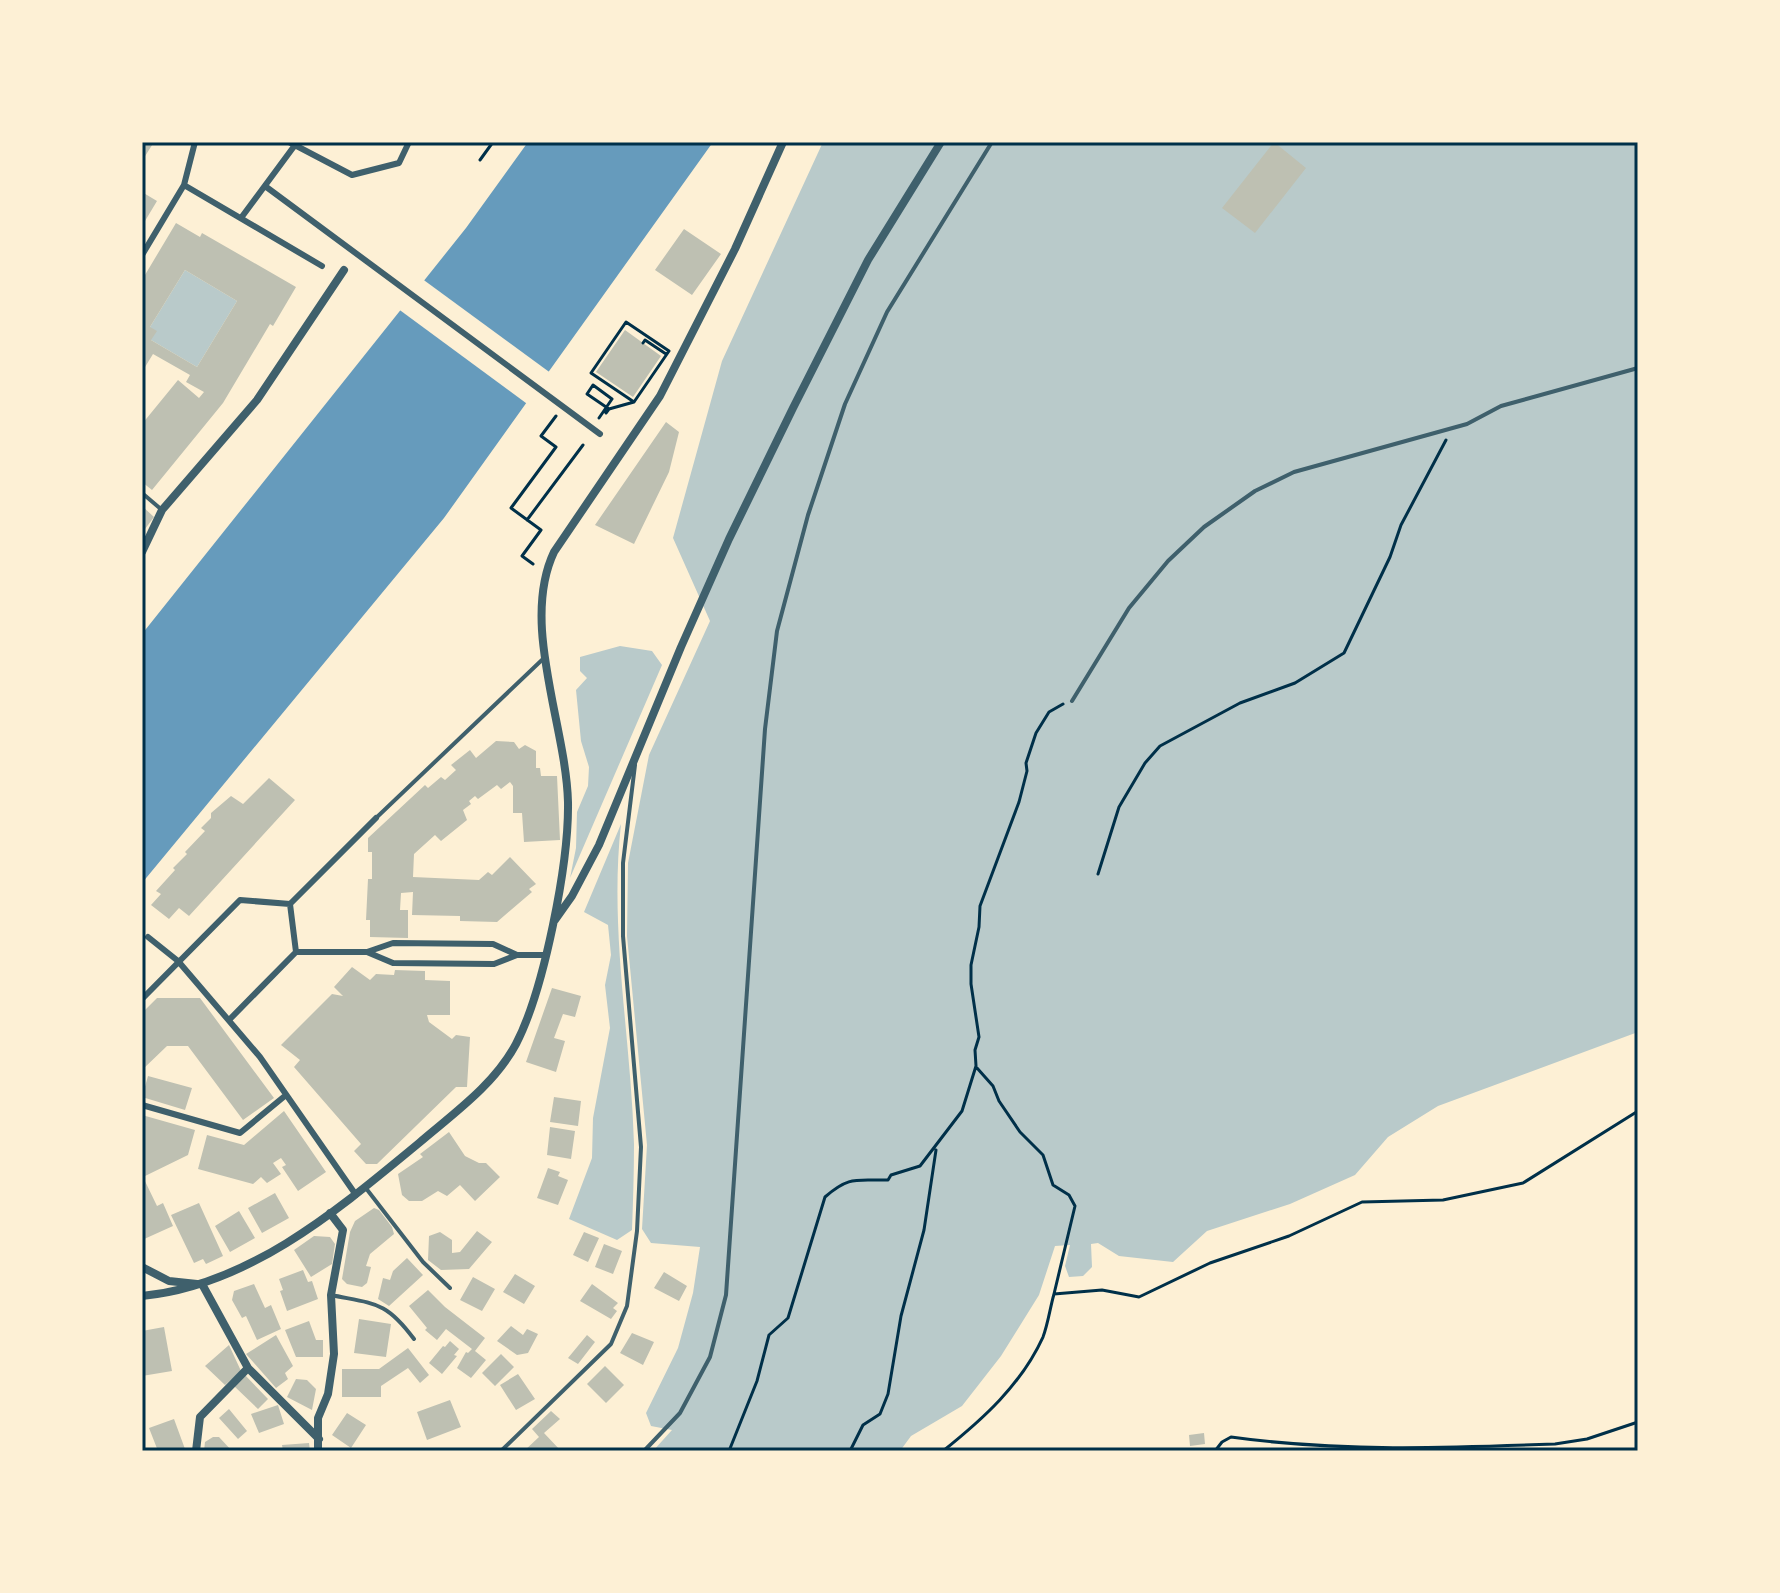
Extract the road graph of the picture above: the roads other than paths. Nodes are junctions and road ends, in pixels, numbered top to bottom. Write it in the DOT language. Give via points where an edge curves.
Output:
graph roads {
  1 [pos="195,142"];
  2 [pos="409,142"];
  3 [pos="783,142"];
  4 [pos="941,142"];
  5 [pos="992,142"];
  6 [pos="292,144"];
  7 [pos="184,185"];
  8 [pos="265,186"];
  9 [pos="241,218"];
  10 [pos="142,255"];
  11 [pos="322,266"];
  12 [pos="344,270"];
  13 [pos="1638,368"];
  14 [pos="600,434"];
  15 [pos="142,493"];
  16 [pos="162,510"];
  17 [pos="142,552"];
  18 [pos="546,657"];
  19 [pos="1072,701"];
  20 [pos="637,750"];
  21 [pos="376,818"];
  22 [pos="290,904"];
  23 [pos="552,924"];
  24 [pos="148,937"];
  25 [pos="296,952"];
  26 [pos="367,952"];
  27 [pos="517,955"];
  28 [pos="545,955"];
  29 [pos="178,961"];
  30 [pos="142,999"];
  31 [pos="229,1020"];
  32 [pos="286,1095"];
  33 [pos="142,1105"];
  34 [pos="365,1187"];
  35 [pos="356,1195"];
  36 [pos="330,1213"];
  37 [pos="142,1267"];
  38 [pos="202,1284"];
  39 [pos="450,1288"];
  40 [pos="331,1295"];
  41 [pos="142,1296"];
  42 [pos="414,1339"];
  43 [pos="248,1368"];
  44 [pos="319,1439"];
  45 [pos="196,1451"];
  46 [pos="318,1451"];
  47 [pos="501,1451"];
  48 [pos="644,1451"];
  1 -- 7 [label="street"];
  2 -- 6 [label="street" via="399,163 352,175"];
  3 -- 18 [label="street" via="660,396 545,571 541,592"];
  4 -- 20 [label="street" via="868,260 800,394 723,552"];
  5 -- 48 [label="lane" via="887,312 845,404 777,631 765,729 726,1295 710,1357 680,1413"];
  6 -- 8 [label="street"];
  7 -- 9 [label="street"];
  7 -- 10 [label="street"];
  8 -- 9 [label="street"];
  8 -- 14 [label="street"];
  9 -- 11 [label="street"];
  12 -- 16 [label="street" via="257,400"];
  13 -- 19 [label="lane" via="1501,406 1448,430 1294,472 1255,491 1168,561 1129,608"];
  15 -- 16 [label="lane"];
  16 -- 17 [label="street"];
  18 -- 21 [label="lane"];
  18 -- 23 [label="street" via="568,803"];
  20 -- 23 [label="street" via="599,845"];
  20 -- 47 [label="lane" via="623,863 623,936 641,1147 627,1306 611,1344"];
  21 -- 22 [label="street"];
  22 -- 25 [label="street"];
  22 -- 29 [label="street" via="240,900"];
  23 -- 28 [label="street"];
  24 -- 29 [label="street"];
  25 -- 26 [label="street"];
  25 -- 31 [label="street"];
  26 -- 27 [label="street" via="393,943 493,944"];
  26 -- 27 [label="street" via="393,963 494,964"];
  27 -- 28 [label="street"];
  28 -- 34 [label="street" via="529,1013 499,1070"];
  29 -- 30 [label="street"];
  29 -- 31 [label="street"];
  31 -- 32 [label="street"];
  32 -- 33 [label="street" via="240,1133"];
  32 -- 35 [label="street"];
  34 -- 35 [label="street"];
  34 -- 39 [label="lane"];
  35 -- 36 [label="street"];
  36 -- 38 [label="street" via="272,1252"];
  36 -- 40 [label="street" via="343,1230"];
  37 -- 38 [label="street" via="169,1281"];
  38 -- 41 [label="street"];
  38 -- 43 [label="street"];
  40 -- 42 [label="lane" via="375,1304 396,1315"];
  40 -- 44 [label="street" via="334,1354 318,1418"];
  43 -- 44 [label="street"];
  43 -- 45 [label="street" via="200,1417"];
  44 -- 46 [label="street"];
}
